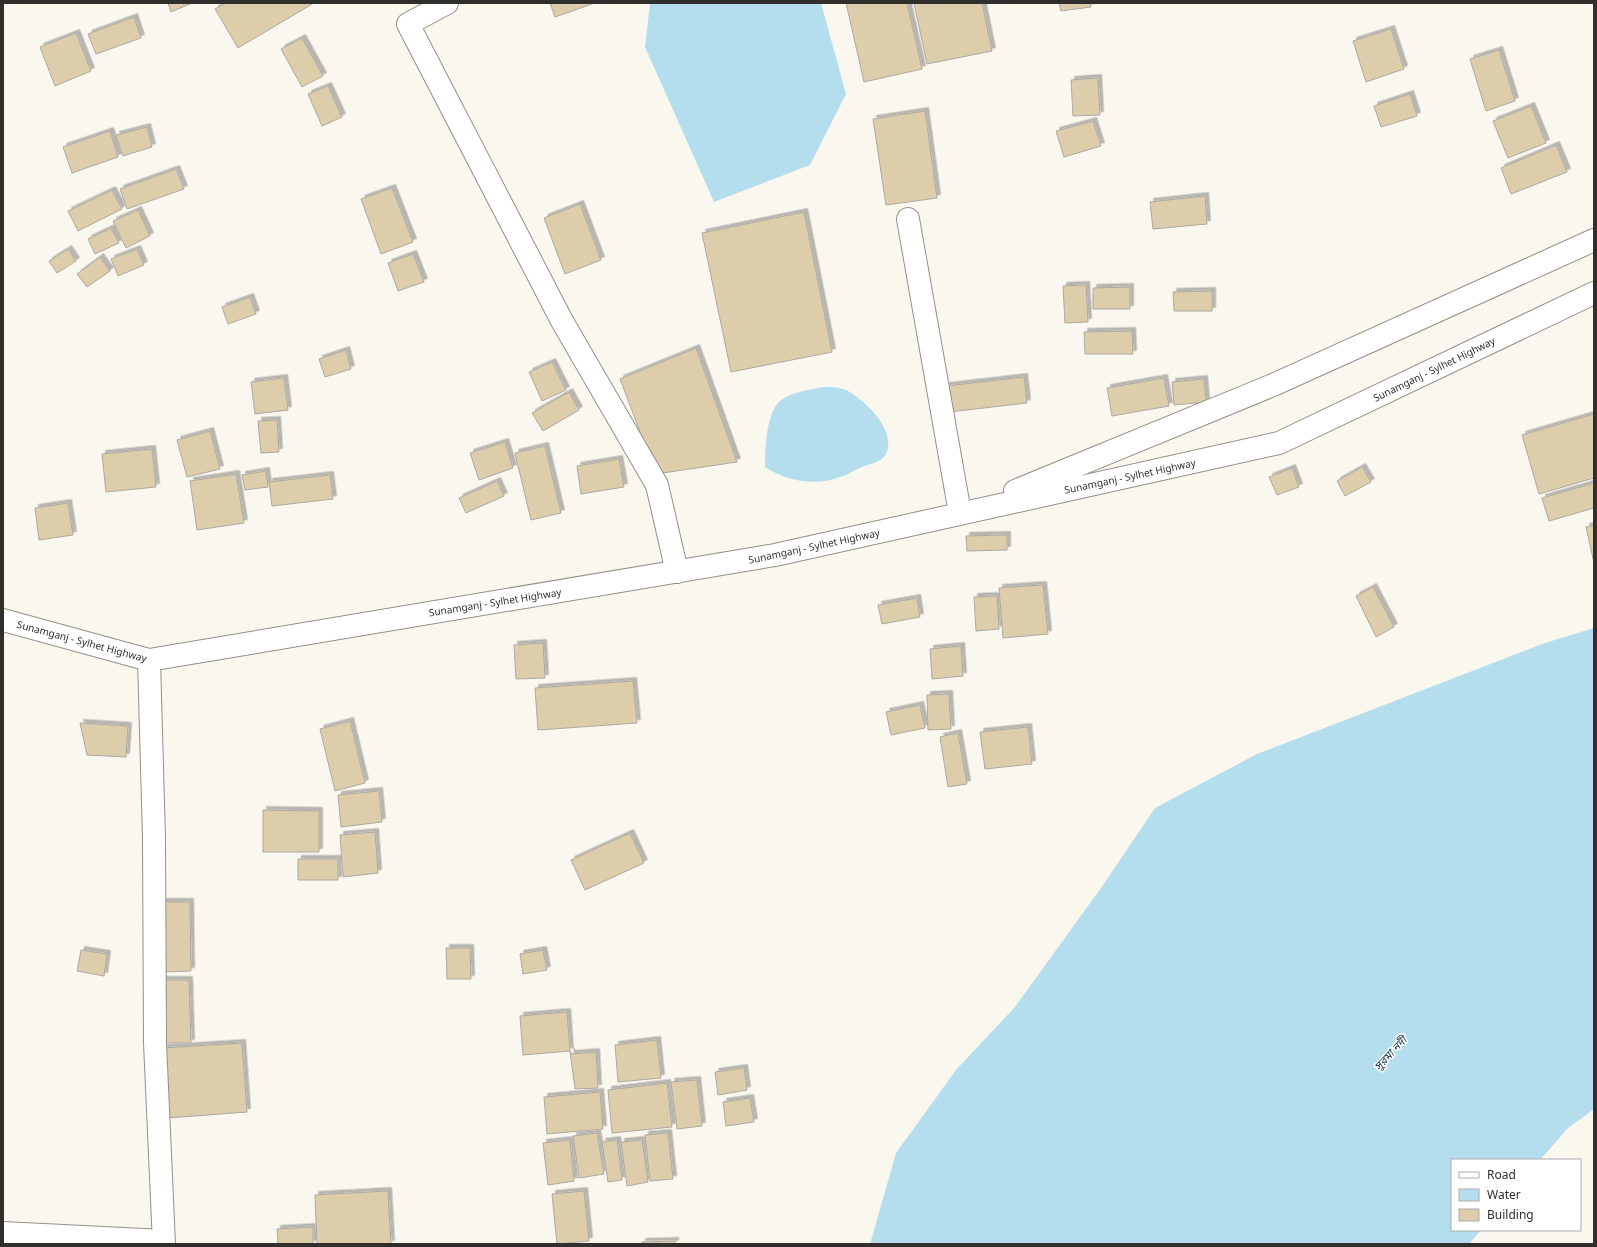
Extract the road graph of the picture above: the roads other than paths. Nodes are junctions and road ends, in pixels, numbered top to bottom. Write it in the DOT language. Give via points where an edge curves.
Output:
graph roads {
  1 [pos="446,3"];
  2 [pos="908,219"];
  3 [pos="1594,240"];
  4 [pos="1586,297"];
  5 [pos="960,513"];
  6 [pos="677,572"];
  7 [pos="3,620"];
  8 [pos="150,660"];
  9 [pos="3,1233"];
  10 [pos="164,1242"];
  1 -- 6 [label="main road" via="408,24 562,321 657,485"];
  2 -- 5 [label="main road"];
  3 -- 5 [label="main road" via="1273,385"];
  4 -- 5 [label="main road, Sunamganj - Sylhet Highway" via="1279,443"];
  5 -- 6 [label="main road, Sunamganj - Sylhet Highway" via="775,555"];
  6 -- 8 [label="main road, Sunamganj - Sylhet Highway"];
  7 -- 8 [label="main road, Sunamganj - Sylhet Highway"];
  8 -- 10 [label="main road" via="155,1043"];
  9 -- 10 [label="main road"];
}
